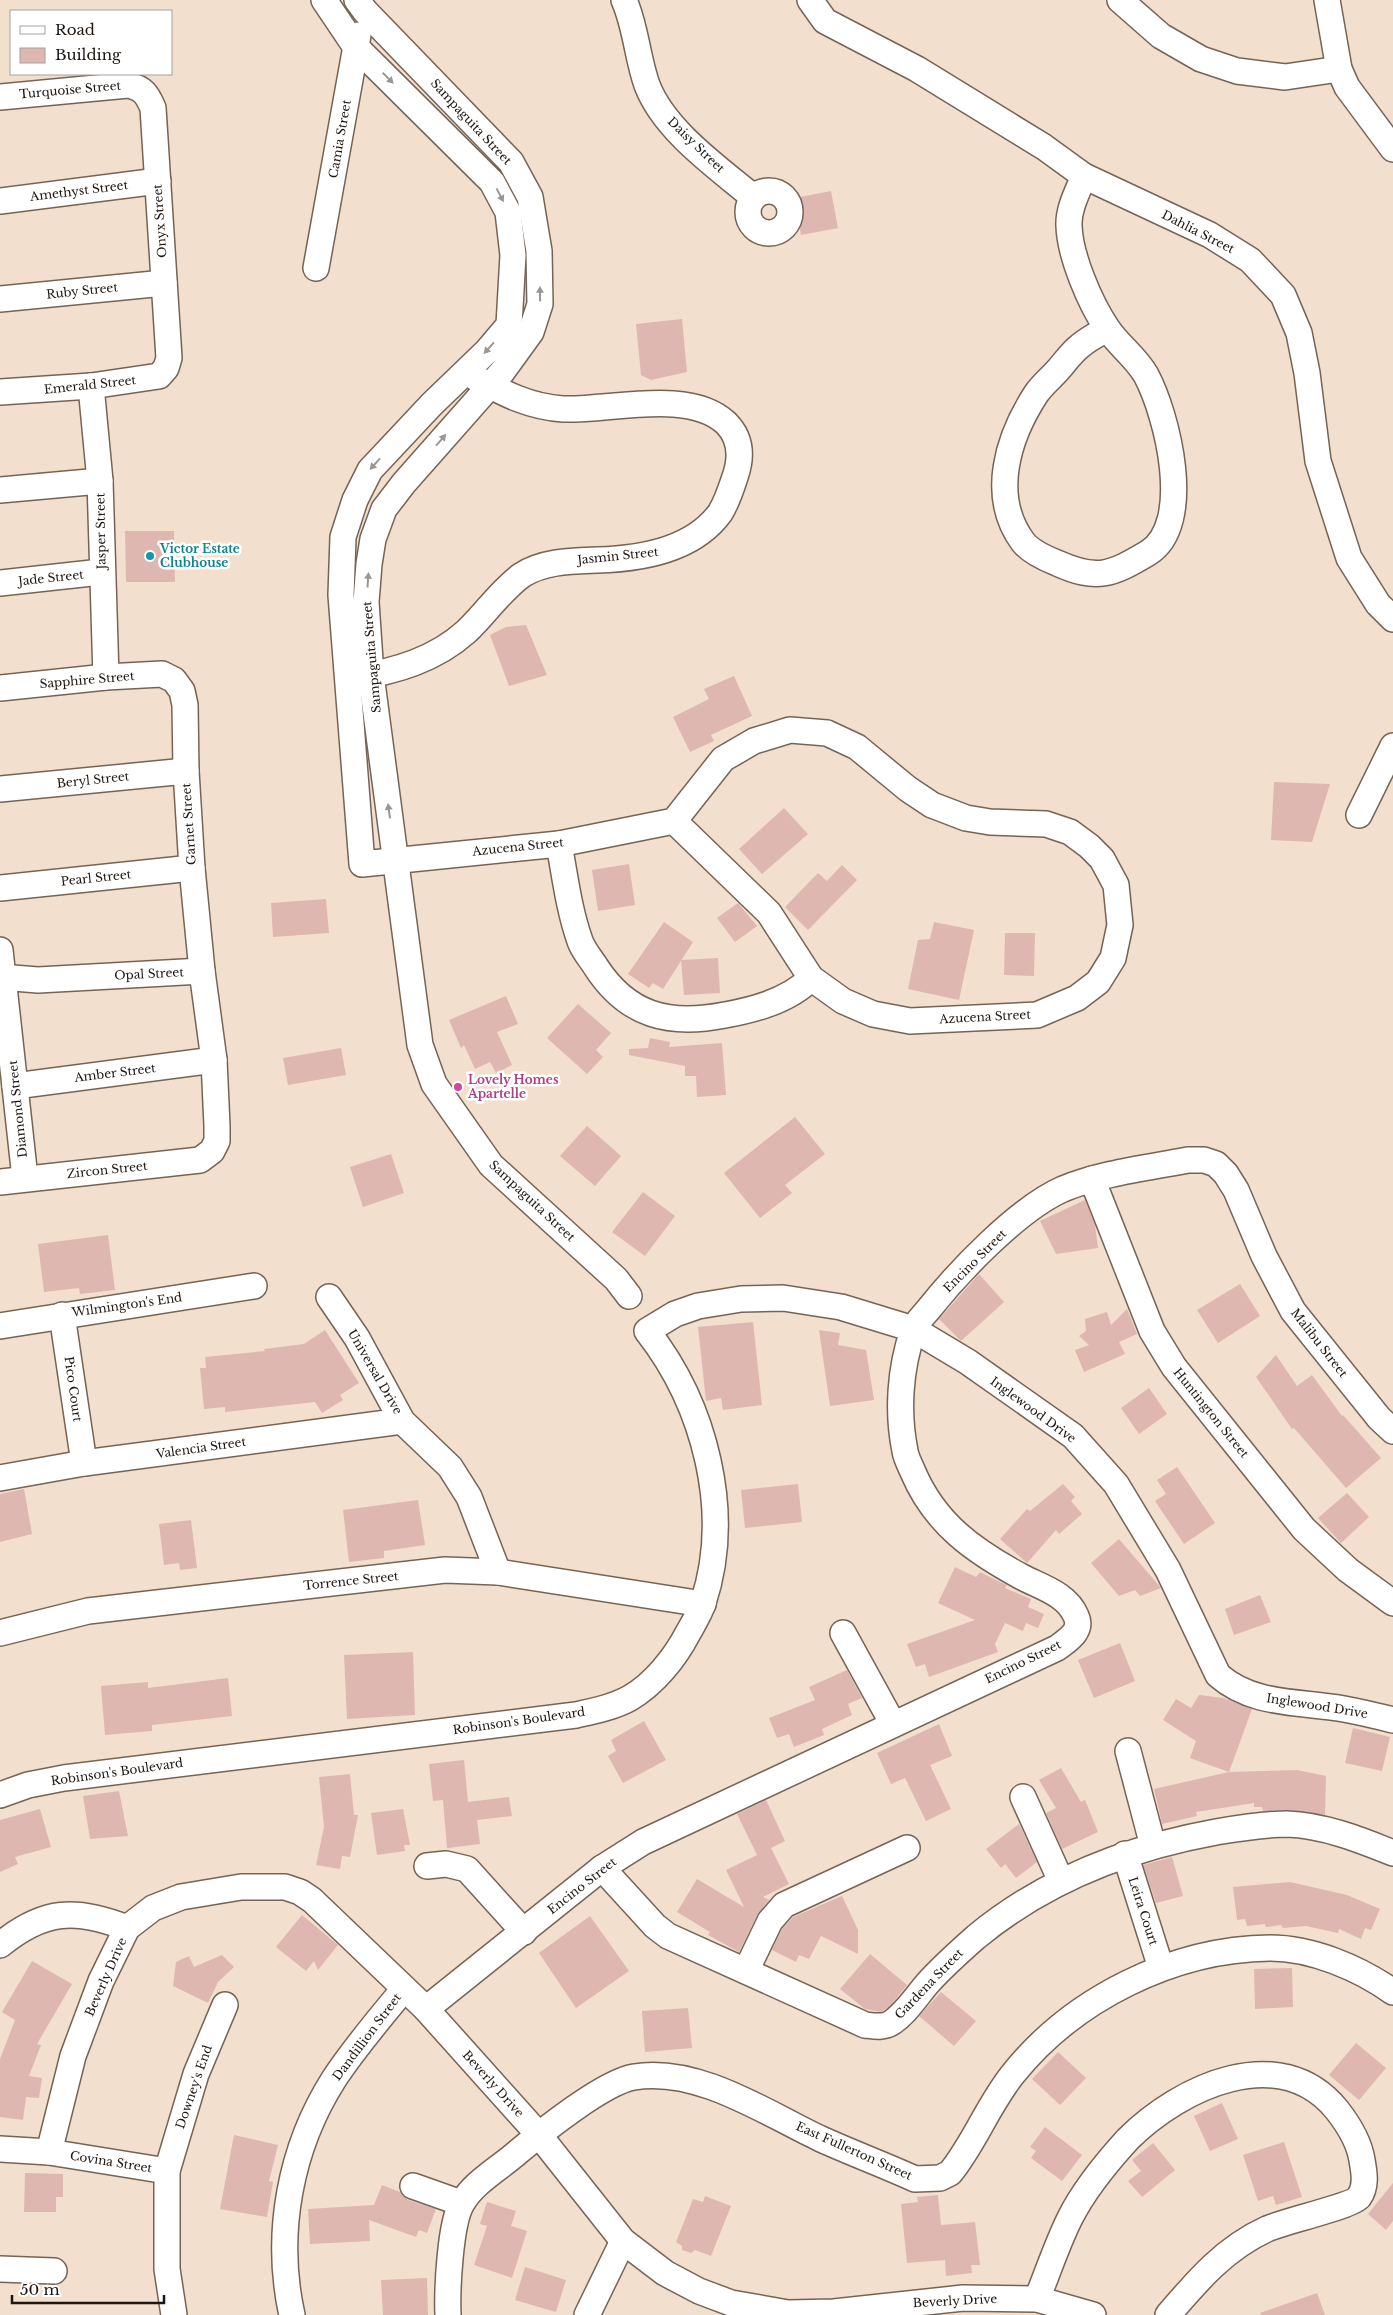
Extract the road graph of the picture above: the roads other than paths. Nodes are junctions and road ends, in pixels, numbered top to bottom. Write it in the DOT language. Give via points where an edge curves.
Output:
graph roads {
  1 [pos="324,0"];
  2 [pos="624,0"];
  3 [pos="810,0"];
  4 [pos="1120,0"];
  5 [pos="1312,0"];
  6 [pos="1327,0"];
  7 [pos="361,5"];
  8 [pos="356,46"];
  9 [pos="1337,76"];
  10 [pos="140,88"];
  11 [pos="0,97"];
  12 [pos="1393,149"];
  13 [pos="1084,176"];
  14 [pos="158,181"];
  15 [pos="753,198"];
  16 [pos="0,201"];
  17 [pos="316,268"];
  18 [pos="164,283"];
  19 [pos="0,299"];
  20 [pos="520,328"];
  21 [pos="1107,329"];
  22 [pos="169,358"];
  23 [pos="465,372"];
  24 [pos="489,385"];
  25 [pos="91,386"];
  26 [pos="0,392"];
  27 [pos="100,481"];
  28 [pos="0,490"];
  29 [pos="101,572"];
  30 [pos="0,583"];
  31 [pos="1393,619"];
  32 [pos="106,677"];
  33 [pos="360,677"];
  34 [pos="174,680"];
  35 [pos="0,688"];
  36 [pos="1393,746"];
  37 [pos="186,771"];
  38 [pos="0,789"];
  39 [pos="1359,815"];
  40 [pos="674,821"];
  41 [pos="560,844"];
  42 [pos="395,859"];
  43 [pos="362,864"];
  44 [pos="192,868"];
  45 [pos="0,888"];
  46 [pos="0,950"];
  47 [pos="202,971"];
  48 [pos="2,977"];
  49 [pos="811,978"];
  50 [pos="214,1060"];
  51 [pos="15,1086"];
  52 [pos="212,1151"];
  53 [pos="25,1178"];
  54 [pos="1092,1179"];
  55 [pos="0,1182"];
  56 [pos="1236,1190"];
  57 [pos="254,1286"];
  58 [pos="629,1296"];
  59 [pos="329,1297"];
  60 [pos="62,1315"];
  61 [pos="0,1326"];
  62 [pos="913,1329"];
  63 [pos="647,1331"];
  64 [pos="402,1421"];
  65 [pos="1393,1431"];
  66 [pos="84,1463"];
  67 [pos="0,1478"];
  68 [pos="498,1572"];
  69 [pos="1393,1603"];
  70 [pos="703,1604"];
  71 [pos="0,1632"];
  72 [pos="843,1633"];
  73 [pos="1393,1720"];
  74 [pos="893,1724"];
  75 [pos="1128,1751"];
  76 [pos="0,1795"];
  77 [pos="1023,1797"];
  78 [pos="1153,1846"];
  79 [pos="907,1848"];
  80 [pos="1393,1853"];
  81 [pos="1125,1854"];
  82 [pos="427,1866"];
  83 [pos="602,1868"];
  84 [pos="1061,1881"];
  85 [pos="127,1928"];
  86 [pos="524,1932"];
  87 [pos="0,1945"];
  88 [pos="1162,1968"];
  89 [pos="746,1972"];
  90 [pos="404,1989"];
  91 [pos="1393,1992"];
  92 [pos="225,2006"];
  93 [pos="426,2009"];
  94 [pos="539,2135"];
  95 [pos="0,2149"];
  96 [pos="49,2152"];
  97 [pos="167,2171"];
  98 [pos="412,2186"];
  99 [pos="461,2203"];
  100 [pos="623,2241"];
  101 [pos="0,2269"];
  102 [pos="54,2271"];
  103 [pos="1037,2299"];
  104 [pos="174,2315"];
  105 [pos="292,2315"];
  106 [pos="448,2315"];
  107 [pos="587,2315"];
  108 [pos="1093,2315"];
  109 [pos="1168,2315"];
  1 -- 8 [label="street, Sampaguita Street"];
  2 -- 15 [label="street, Daisy Street" via="654,102 693,146"];
  3 -- 13 [label="street, Dahlia Street" via="825,21 917,68 1044,147"];
  4 -- 9 [label="street" via="1161,36 1210,62 1236,71 1268,76"];
  5 -- 9 [label="street"];
  6 -- 9 [label="street"];
  7 -- 8 [label="street, Camia Street"];
  20 -- 7 [label="street, Sampaguita Street, one-way" via="540,304 539,251 530,197 511,162"];
  8 -- 17 [label="street, Camia Street"];
  8 -- 20 [label="street, Sampaguita Street, one-way" via="492,182 508,212"];
  9 -- 12 [label="street"];
  10 -- 11 [label="street, Turquoise Street" via="128,85"];
  10 -- 14 [label="street, Onyx Street" via="148,95 153,108"];
  13 -- 21 [label="street" via="1071,211 1071,241"];
  13 -- 31 [label="street, Dahlia Street" via="1218,240 1250,260 1283,295 1299,333 1318,461 1331,506 1349,558 1378,604"];
  14 -- 16 [label="street, Amethyst Street"];
  14 -- 18 [label="street, Onyx Street"];
  18 -- 19 [label="street, Ruby Street"];
  18 -- 22 [label="street, Onyx Street"];
  20 -- 23 [label="street, Sampaguita Street, one-way" via="487,351"];
  20 -- 24 [label="street, Sampaguita Street" via="502,372"];
  21 -- 21 [label="street" via="1079,346 1037,393 1018,425 1004,467 1004,498 1024,543 1082,574 1122,569 1151,551 1169,528 1173,490 1173,455 1146,375"];
  22 -- 25 [label="street, Emerald Street" via="159,376"];
  23 -- 24 [label="street, Jasmin Street"];
  23 -- 33 [label="street, Sampaguita Street, one-way" via="370,470 355,500 343,537 342,595"];
  33 -- 24 [label="street, Sampaguita Street, one-way" via="369,564 373,539 384,509"];
  24 -- 33 [label="street, Jasmin Street" via="530,405 563,409 690,405 712,414 735,434 740,448 739,467 730,493 720,513 698,534 659,553 542,566 522,576 466,631 435,654 407,666"];
  25 -- 26 [label="street, Emerald Street"];
  25 -- 27 [label="street, Jasper Street"];
  27 -- 28 [label="street"];
  27 -- 29 [label="street, Jasper Street"];
  29 -- 30 [label="street, Jade Street"];
  29 -- 32 [label="street, Jasper Street"];
  32 -- 34 [label="street, Sapphire Street" via="162,674"];
  32 -- 35 [label="street, Sapphire Street"];
  42 -- 33 [label="street, Sampaguita Street, one-way"];
  33 -- 43 [label="street, Sampaguita Street"];
  34 -- 37 [label="street, Garnet Street" via="182,691 185,706"];
  36 -- 39 [label="street"];
  37 -- 38 [label="street, Beryl Street"];
  37 -- 44 [label="street, Garnet Street"];
  40 -- 41 [label="street, Azucena Street"];
  40 -- 49 [label="street, Azucena Street" via="769,913"];
  40 -- 49 [label="street, Azucena Street" via="723,760 754,741 790,730 827,734 857,747 932,805 966,818 1046,824 1070,832 1102,859 1116,885 1120,925 1113,958 1098,982 1077,998 1037,1015 910,1021 865,1011"];
  41 -- 42 [label="street, Azucena Street"];
  41 -- 49 [label="street" via="570,907 580,944 622,999 647,1014 707,1019 740,1012 775,1001 801,988"];
  42 -- 43 [label="street, Azucena Street"];
  42 -- 58 [label="street, Sampaguita Street" via="420,1045 434,1084 492,1165 616,1279"];
  44 -- 45 [label="street, Pearl Street"];
  44 -- 47 [label="street, Garnet Street"];
  46 -- 48 [label="street, Diamond Street"];
  47 -- 48 [label="street, Opal Street" via="38,980"];
  47 -- 50 [label="street, Opal Street"];
  48 -- 51 [label="street, Diamond Street"];
  50 -- 51 [label="street, Amber Street"];
  50 -- 52 [label="street, Opal Street" via="217,1142"];
  51 -- 53 [label="street, Diamond Street"];
  52 -- 53 [label="street, Zircon Street" via="200,1160"];
  53 -- 55 [label="street, Zircon Street"];
  54 -- 56 [label="street, Encino Street" via="1188,1160 1204,1160 1216,1164"];
  54 -- 62 [label="street, Encino Street" via="1062,1190 1019,1218 939,1296"];
  54 -- 69 [label="street, Huntington Street" via="1152,1330 1174,1367 1304,1529 1348,1570"];
  56 -- 65 [label="street, Malibu Street" via="1264,1256 1293,1311"];
  57 -- 60 [label="street, Wilmington's End"];
  59 -- 64 [label="street, Universal Drive" via="357,1338"];
  60 -- 61 [label="street, Wilmington's End"];
  60 -- 66 [label="street, Pico Court"];
  62 -- 63 [label="street, Inglewood Drive" via="840,1308 784,1298 741,1299 698,1306 675,1314"];
  62 -- 73 [label="street, Inglewood Drive" via="968,1362 1073,1436 1116,1484 1168,1570 1218,1675 1232,1687 1251,1695"];
  62 -- 74 [label="street, Encino Street" via="903,1372 901,1414 905,1452 920,1488 939,1516 962,1540 1055,1593 1071,1607 1078,1624 1069,1639 1057,1648"];
  63 -- 70 [label="street, Robinson's Boulevard" via="678,1378 691,1406 708,1462 716,1511 714,1556"];
  64 -- 66 [label="street, Valencia Street"];
  64 -- 68 [label="street, Universal Drive" via="450,1467 469,1497"];
  66 -- 67 [label="street, Valencia Street"];
  68 -- 70 [label="street, Torrence Street"];
  68 -- 71 [label="street, Torrence Street" via="445,1570 154,1603 88,1611"];
  70 -- 76 [label="street, Robinson's Boulevard" via="678,1651 655,1678 630,1698 606,1708 566,1716 64,1778"];
  72 -- 74 [label="street"];
  74 -- 83 [label="street, Encino Street" via="643,1842"];
  75 -- 78 [label="street"];
  77 -- 84 [label="street"];
  78 -- 80 [label="street, Gardena Street" via="1250,1826 1289,1824 1326,1831"];
  78 -- 81 [label="street, Gardena Street"];
  79 -- 89 [label="street" via="784,1905 770,1920"];
  81 -- 84 [label="street, Gardena Street"];
  81 -- 88 [label="street, Leira Court"];
  82 -- 86 [label="street" via="446,1864 467,1869"];
  83 -- 86 [label="street, Encino Street"];
  83 -- 89 [label="street, Gardena Street" via="668,1936"];
  84 -- 89 [label="street, Gardena Street" via="1018,1906 977,1937 885,2026 865,2025"];
  85 -- 87 [label="street" via="99,1917 66,1914 47,1918"];
  85 -- 90 [label="street, Beverly Drive" via="153,1908 181,1897 241,1887 286,1887 312,1900"];
  85 -- 96 [label="street, Beverly Drive" via="72,2056"];
  86 -- 93 [label="street, Encino Street"];
  88 -- 91 [label="street, East Fullerton Street" via="1224,1952 1271,1948 1325,1958 1351,1968"];
  88 -- 94 [label="street, East Fullerton Street" via="1100,1999 1060,2026 1013,2074 986,2112 955,2166 940,2178 916,2179 708,2085 658,2074 612,2084"];
  90 -- 93 [label="street, Beverly Drive"];
  90 -- 105 [label="street, Dandillion Street" via="333,2080 310,2125 291,2181 285,2213"];
  92 -- 97 [label="street, Downey's End" via="196,2074"];
  93 -- 94 [label="street, Beverly Drive"];
  94 -- 99 [label="street, East Fullerton Street"];
  94 -- 100 [label="street, Beverly Drive"];
  95 -- 96 [label="street, Covina Street"];
  96 -- 97 [label="street, Covina Street"];
  97 -- 104 [label="street, Covina Street" via="167,2269"];
  98 -- 99 [label="street"];
  99 -- 106 [label="street" via="449,2266"];
  100 -- 103 [label="street, Beverly Drive" via="665,2273 699,2291 731,2303 788,2313 834,2312 962,2298"];
  100 -- 107 [label="street"];
  101 -- 102 [label="street"];
  103 -- 108 [label="street, Beverly Drive"];
  103 -- 109 [label="street" via="1070,2218 1088,2189 1128,2140 1157,2114 1206,2086 1252,2074 1278,2075 1317,2090 1347,2122 1361,2150 1364,2188 1359,2197 1342,2206 1266,2229 1233,2249 1202,2274"];
}
